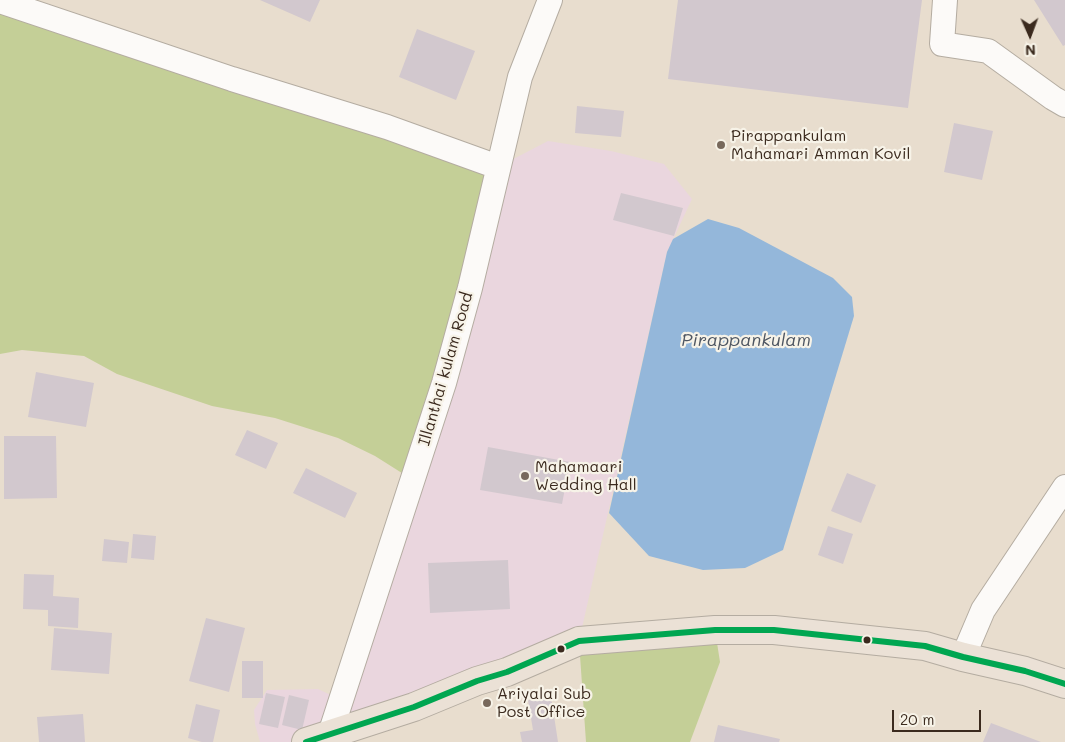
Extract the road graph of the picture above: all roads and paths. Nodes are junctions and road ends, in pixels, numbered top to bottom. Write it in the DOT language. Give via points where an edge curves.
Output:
graph roads {
  1 [pos="550,0"];
  2 [pos="945,0"];
  3 [pos="0,1"];
  4 [pos="1065,105"];
  5 [pos="498,167"];
  6 [pos="1065,487"];
  7 [pos="963,657"];
  8 [pos="1065,684"];
  9 [pos="318,738"];
  1 -- 5 [label="street, Illanthai kulam Road" via="520,77"];
  2 -- 4 [label="street" via="942,44 988,51"];
  3 -- 5 [label="street" via="387,127"];
  5 -- 9 [label="street, Illanthai kulam Road" via="444,382"];
  6 -- 7 [label="street" via="983,610"];
  7 -- 8 [label="highway" via="1026,670"];
  7 -- 9 [label="highway" via="925,646 774,630 715,630 579,641 507,672"];
}
